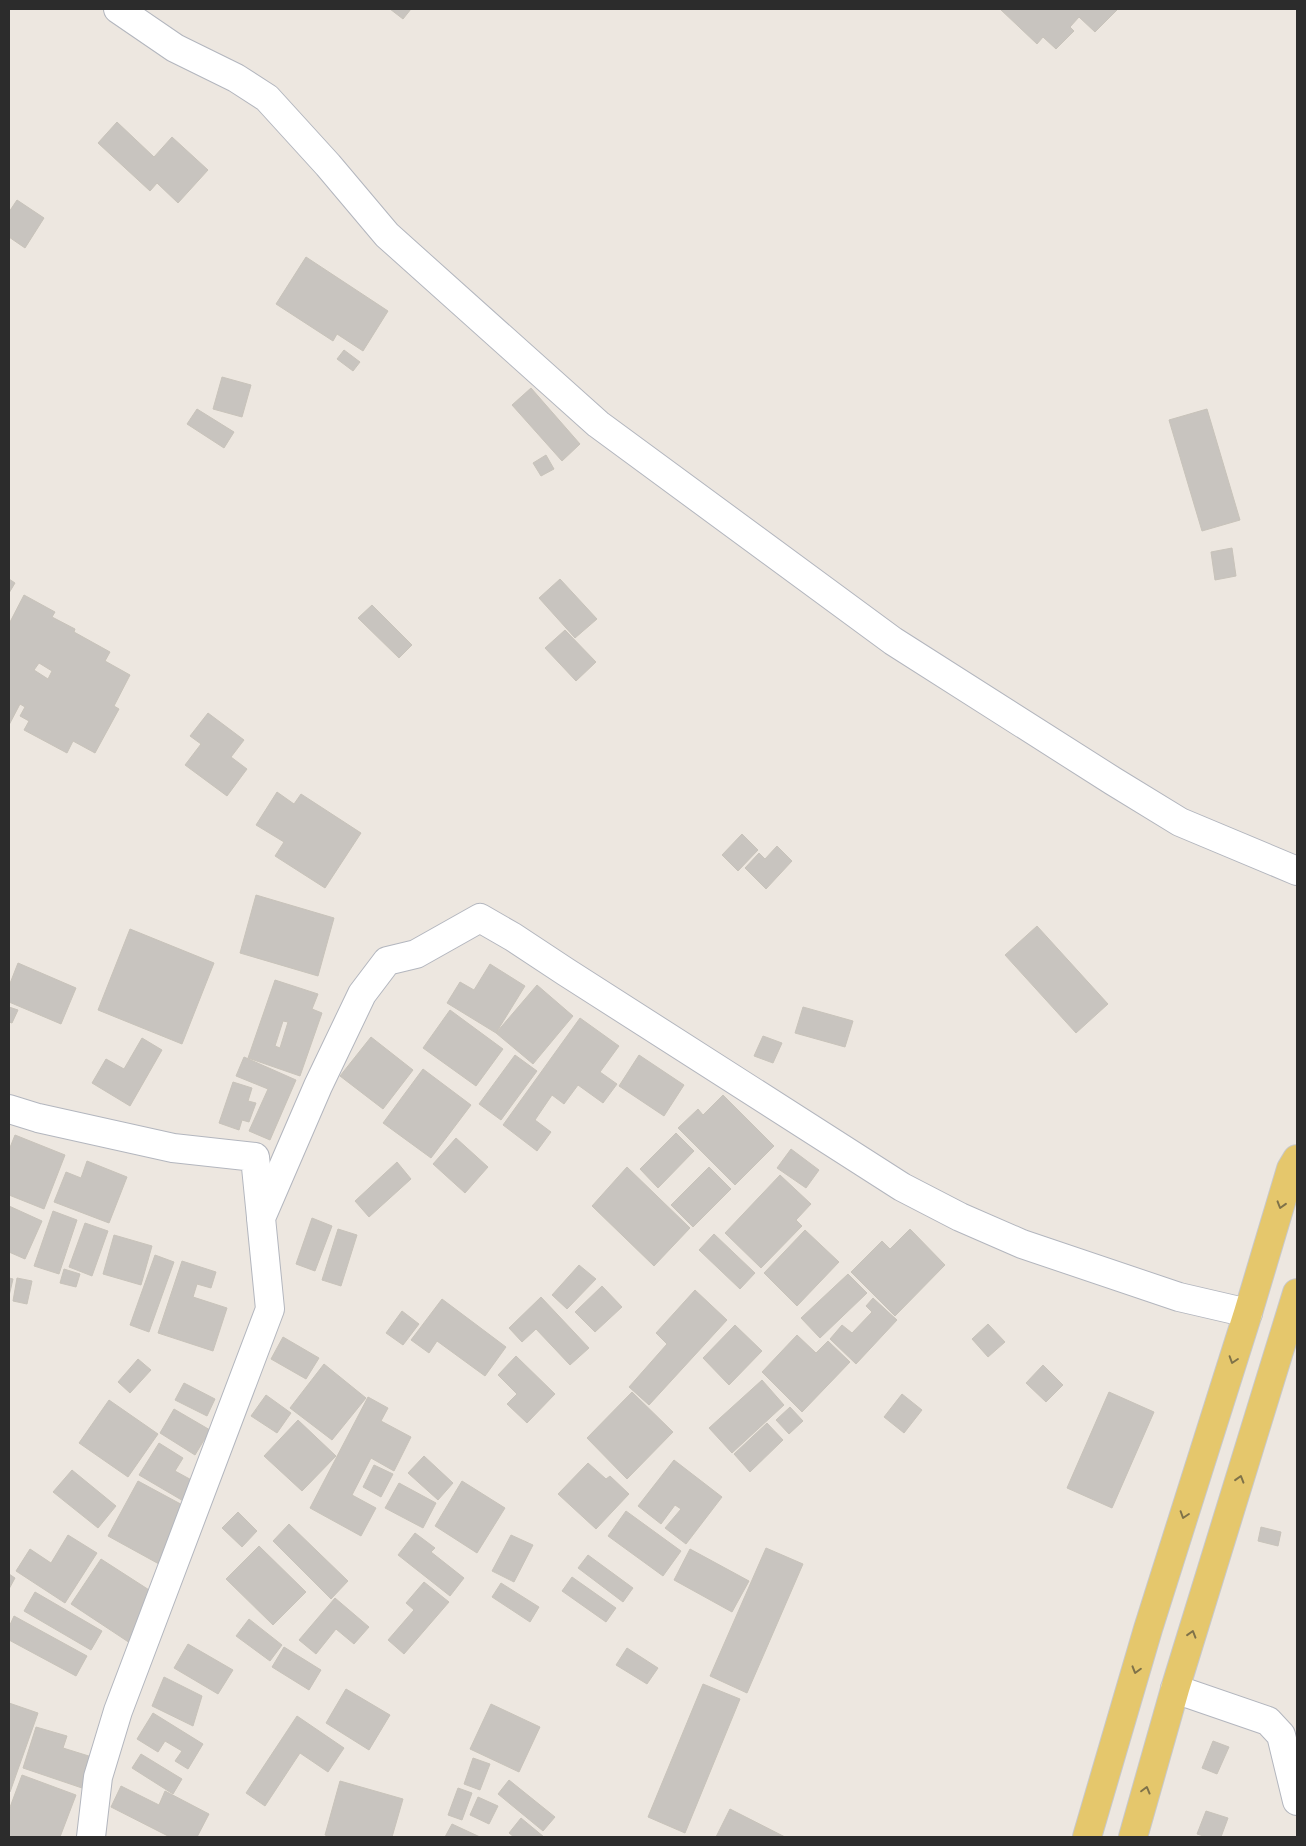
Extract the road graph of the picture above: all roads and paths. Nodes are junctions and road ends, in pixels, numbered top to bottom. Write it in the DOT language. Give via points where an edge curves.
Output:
graph roads {
  1 [pos="118,9"];
  2 [pos="1297,871"];
  3 [pos="9,1110"];
  4 [pos="1297,1159"];
  5 [pos="262,1218"];
  6 [pos="1297,1293"];
  7 [pos="1248,1313"];
  8 [pos="1174,1689"];
  9 [pos="1297,1802"];
  10 [pos="91,1837"];
  11 [pos="1087,1837"];
  12 [pos="1134,1837"];
  1 -- 2 [label="street" via="175,48 236,78 267,98 387,235 598,424 893,641 1180,822"];
  3 -- 5 [label="street" via="173,1148 255,1157"];
  4 -- 7 [label="main road, one-way" via="1291,1169"];
  5 -- 7 [label="street" via="318,1086 362,994 387,961 416,954 480,918 902,1187 952,1213 1022,1244 1179,1297"];
  5 -- 10 [label="street" via="270,1308 118,1711 98,1777"];
  8 -- 6 [label="main road, one-way"];
  7 -- 11 [label="main road, one-way" via="1148,1629"];
  8 -- 9 [label="street" via="1268,1721 1281,1735"];
  12 -- 8 [label="main road, one-way"];
}
